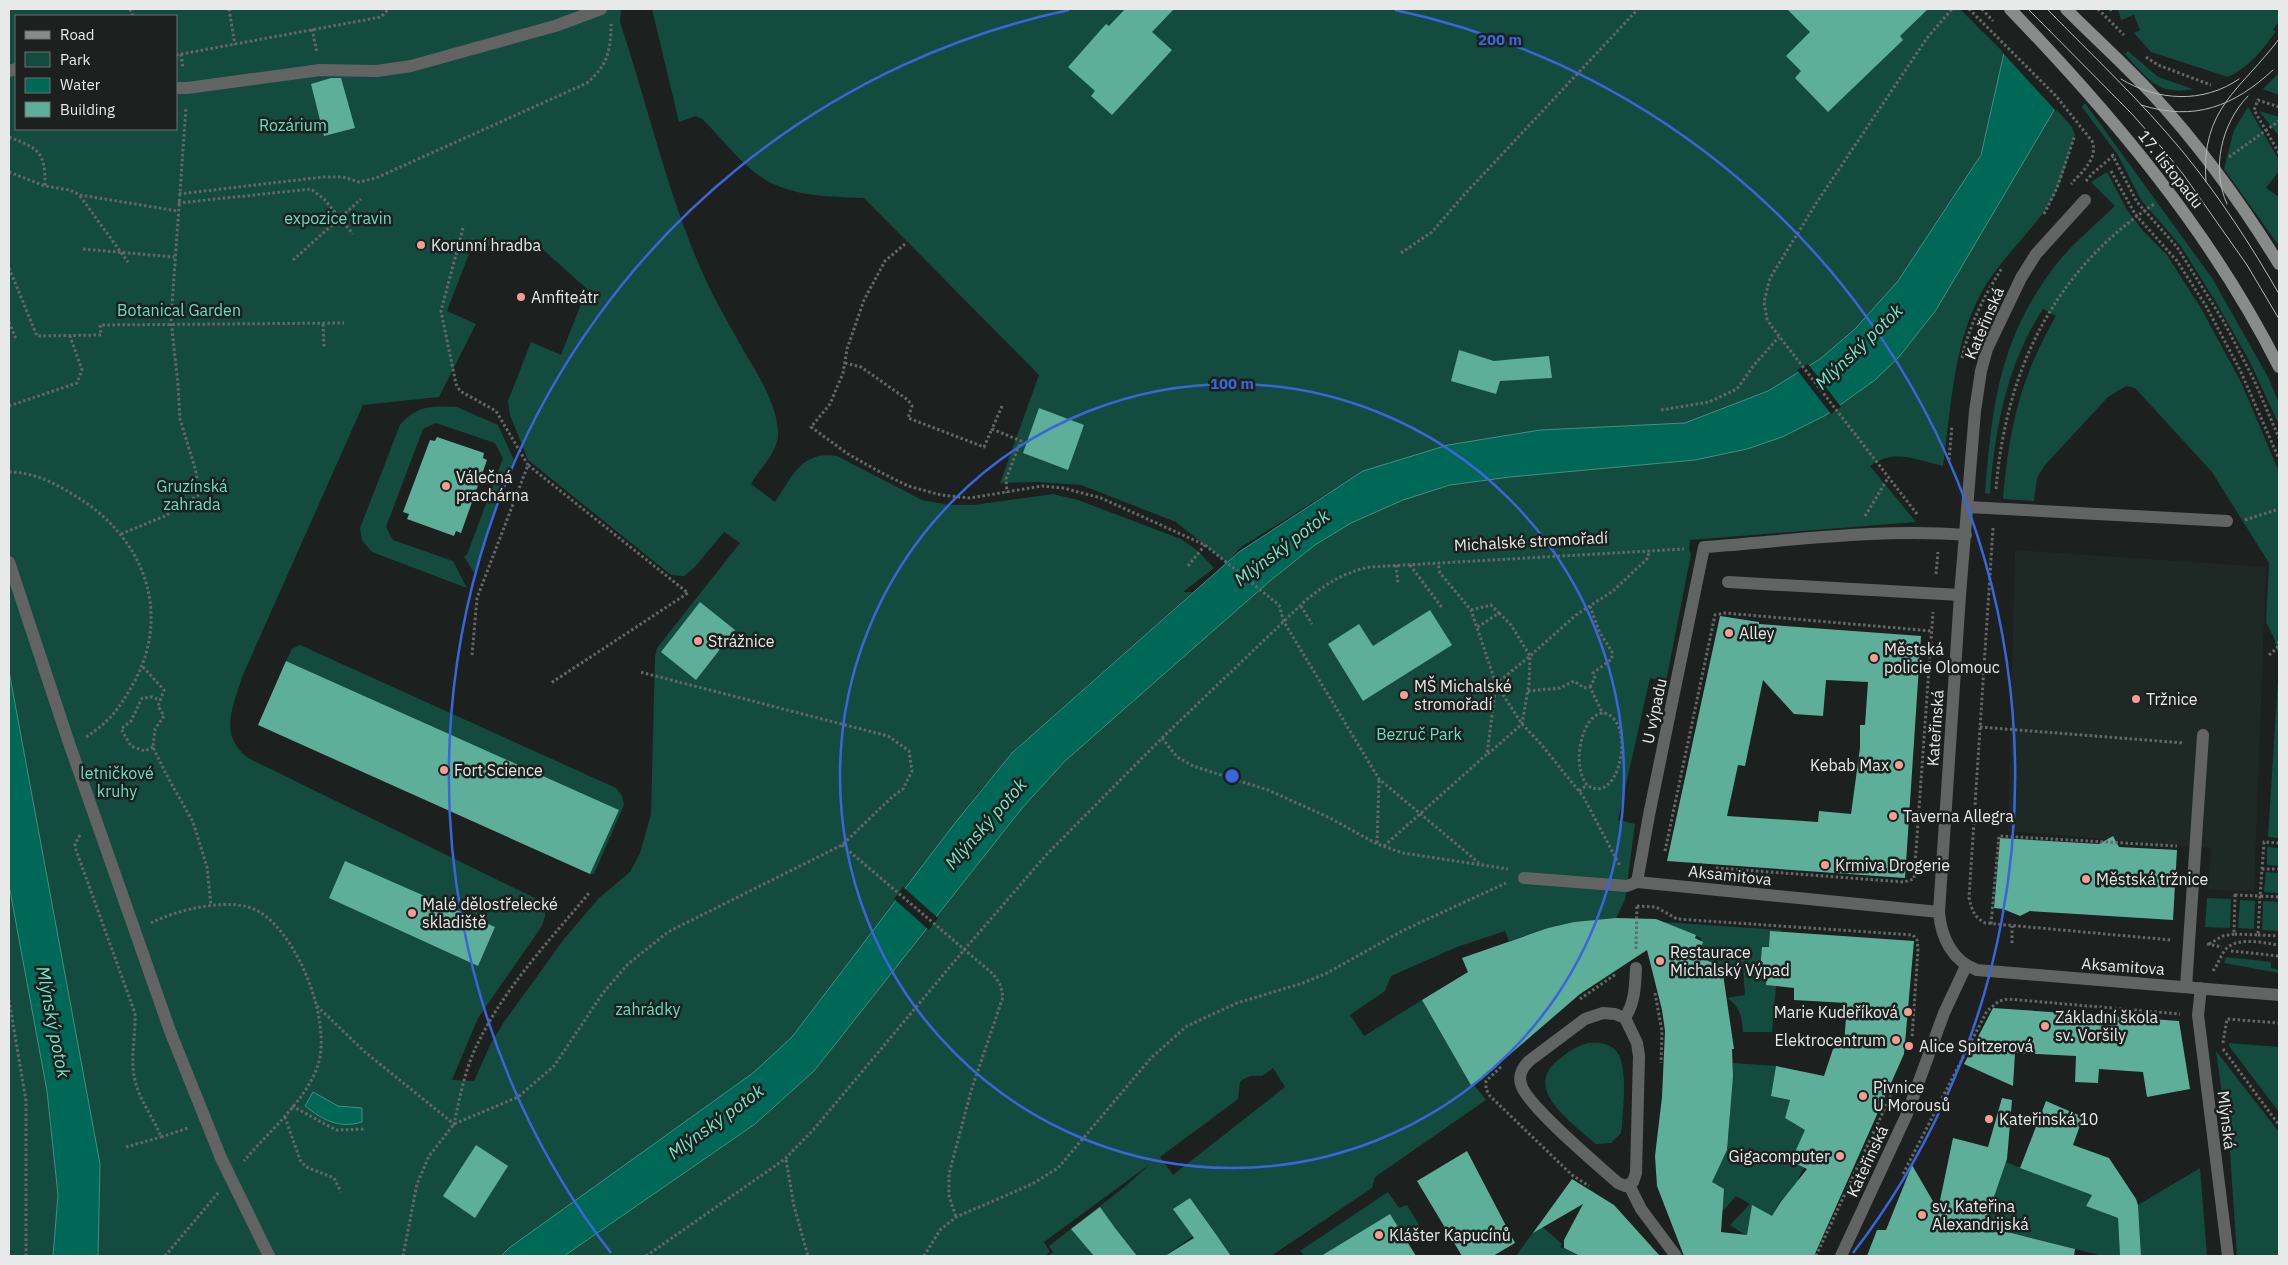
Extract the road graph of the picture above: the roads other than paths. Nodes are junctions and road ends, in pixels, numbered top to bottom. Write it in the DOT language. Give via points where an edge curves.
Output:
graph roads {
  1 [pos="2010,9"];
  2 [pos="2066,9"];
  3 [pos="606,13"];
  4 [pos="182,88"];
  5 [pos="2085,200"];
  6 [pos="2279,264"];
  7 [pos="2279,367"];
  8 [pos="1968,507"];
  9 [pos="2227,521"];
  10 [pos="1966,535"];
  11 [pos="9,562"];
  12 [pos="1728,582"];
  13 [pos="1960,595"];
  14 [pos="2202,740"];
  15 [pos="1524,878"];
  16 [pos="1637,882"];
  17 [pos="1939,912"];
  18 [pos="1636,962"];
  19 [pos="1966,966"];
  20 [pos="2186,986"];
  21 [pos="2201,988"];
  22 [pos="2279,995"];
  23 [pos="1625,1018"];
  24 [pos="1629,1185"];
  25 [pos="269,1256"];
  26 [pos="1676,1256"];
  27 [pos="1841,1256"];
  28 [pos="2228,1256"];
  1 -- 7 [label="street, 17. listopadu" via="2069,70 2157,174 2210,248"];
  2 -- 6 [label="street, 17. listopadu" via="2151,93 2187,134 2249,216"];
  3 -- 4 [label="street" via="411,66 377,71 320,70"];
  5 -- 8 [label="street, Kateřinská" via="2036,254 1987,349 1975,411"];
  8 -- 9 [label="street"];
  8 -- 10 [label="street, Kateřinská"];
  10 -- 13 [label="street, Kateřinská"];
  10 -- 16 [label="street, U výpadu" via="1852,536 1704,547"];
  11 -- 25 [label="street" via="170,1031 206,1122"];
  12 -- 13 [label="street"];
  13 -- 17 [label="street, Kateřinská"];
  14 -- 20 [label="street"];
  15 -- 16 [label="street, Aksamitova" via="1627,886"];
  16 -- 17 [label="street, Aksamitova"];
  17 -- 19 [label="street, Kateřinská" via="1946,942"];
  18 -- 23 [label="street" via="1635,995"];
  19 -- 20 [label="street, Aksamitova" via="2010,974"];
  19 -- 27 [label="street, Kateřinská" via="1944,1013 1907,1114"];
  20 -- 21 [label="street, Aksamitova"];
  21 -- 22 [label="street, Aksamitova"];
  21 -- 28 [label="street, Mlýnská" via="2198,1015"];
  23 -- 24 [label="street" via="1637,1043 1639,1056 1636,1178"];
  23 -- 24 [label="street" via="1603,1013 1585,1019 1530,1060 1520,1076 1522,1090 1537,1108 1618,1183"];
  24 -- 26 [label="street" via="1641,1210"];
}
